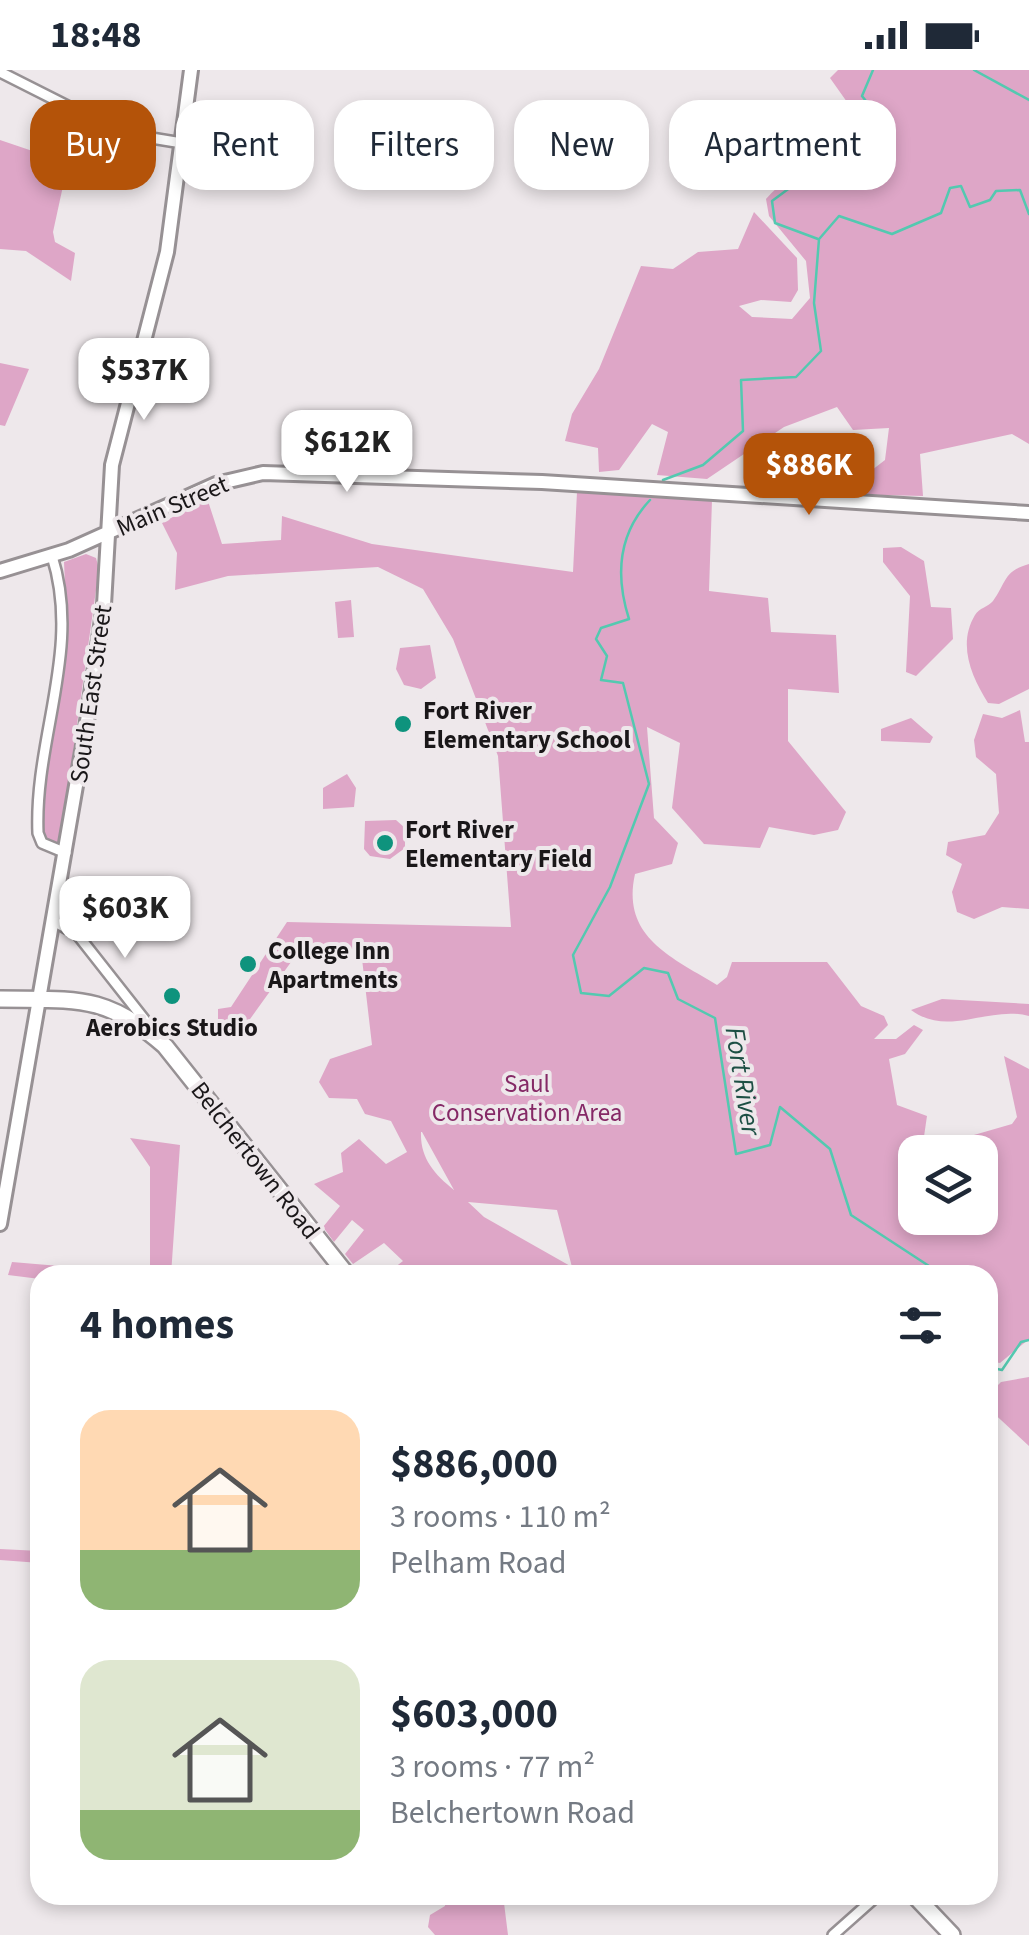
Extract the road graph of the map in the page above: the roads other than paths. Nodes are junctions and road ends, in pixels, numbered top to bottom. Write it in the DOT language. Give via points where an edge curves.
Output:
graph roads {
  1 [pos="191,70"];
  2 [pos="0,72"];
  3 [pos="187,100"];
  4 [pos="176,142"];
  5 [pos="176,180"];
  6 [pos="1029,513"];
  7 [pos="106,534"];
  8 [pos="52,556"];
  9 [pos="0,572"];
  10 [pos="66,854"];
  11 [pos="55,922"];
  12 [pos="0,999"];
  13 [pos="42,1000"];
  14 [pos="165,1046"];
  15 [pos="0,1224"];
  16 [pos="338,1265"];
  17 [pos="867,1905"];
  18 [pos="924,1905"];
  19 [pos="833,1935"];
  20 [pos="952,1935"];
  1 -- 3 [label="main road, South East Street"];
  2 -- 4 [label="street" via="122,133"];
  5 -- 7 [label="main road, South East Street" via="155,308 112,464"];
  6 -- 7 [label="main road, Main Street" via="591,484 264,472 216,484"];
  7 -- 8 [label="main road, Main Street"];
  7 -- 10 [label="main road, South East Street" via="101,628"];
  8 -- 9 [label="main road, Main Street"];
  8 -- 10 [label="street, South East Street" via="64,636 38,833 42,843"];
  10 -- 11 [label="main road, South East Street"];
  11 -- 13 [label="main road, South East Street"];
  11 -- 14 [label="street, Belchertown Road" via="90,948"];
  12 -- 13 [label="highway, Belchertown Road"];
  13 -- 14 [label="highway, Belchertown Road" via="112,1008"];
  13 -- 15 [label="main road, South East Street"];
  14 -- 16 [label="highway, Belchertown Road"];
  17 -- 19 [label="street"];
  18 -- 20 [label="highway"];
}
